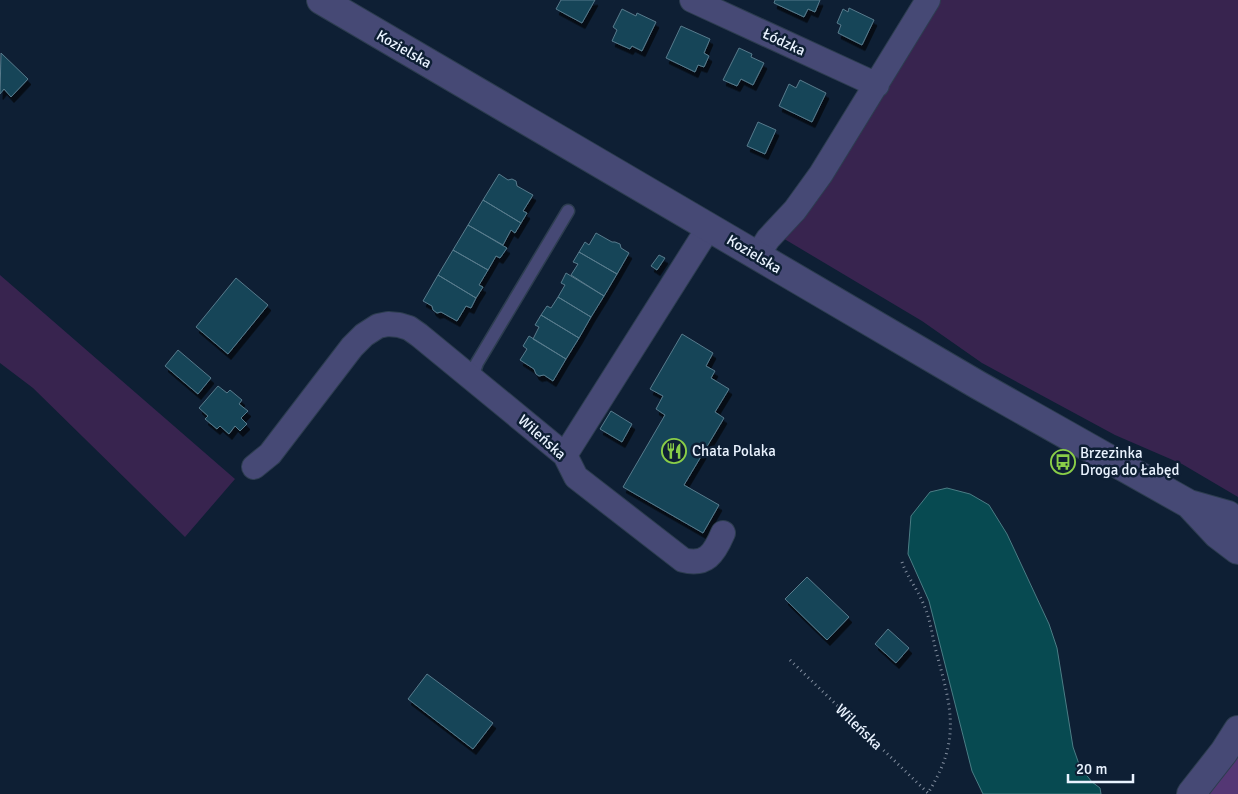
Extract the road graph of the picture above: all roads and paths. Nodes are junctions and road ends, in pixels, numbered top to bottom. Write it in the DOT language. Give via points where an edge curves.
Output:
graph roads {
  1 [pos="321,0"];
  2 [pos="692,0"];
  3 [pos="928,0"];
  4 [pos="877,85"];
  5 [pos="568,211"];
  6 [pos="709,227"];
  7 [pos="757,256"];
  8 [pos="472,377"];
  9 [pos="565,454"];
  10 [pos="254,467"];
  11 [pos="1189,504"];
  12 [pos="1238,522"];
  13 [pos="723,534"];
  14 [pos="1238,550"];
  15 [pos="902,562"];
  16 [pos="790,660"];
  17 [pos="1238,730"];
  18 [pos="929,794"];
  19 [pos="1191,794"];
  1 -- 6 [label="street, Kozielska"];
  2 -- 4 [label="street, Łódzka"];
  3 -- 4 [label="street"];
  4 -- 7 [label="street" via="795,210"];
  5 -- 8 [label="lane" via="477,363"];
  6 -- 7 [label="street, Kozielska"];
  6 -- 9 [label="street"];
  7 -- 11 [label="street, Kozielska"];
  8 -- 9 [label="street, Wileńska"];
  8 -- 10 [label="street, Wileńska" via="409,328 388,324 378,326 352,347 270,454"];
  9 -- 13 [label="street, Wileńska" via="576,477 683,560 699,562 706,558"];
  11 -- 12 [label="street, Kozielska"];
  11 -- 14 [label="street, Kozielska"];
  15 -- 18 [label="path" via="924,604 952,717 947,752"];
  16 -- 18 [label="path, Wileńska"];
  17 -- 19 [label="street"];
}
